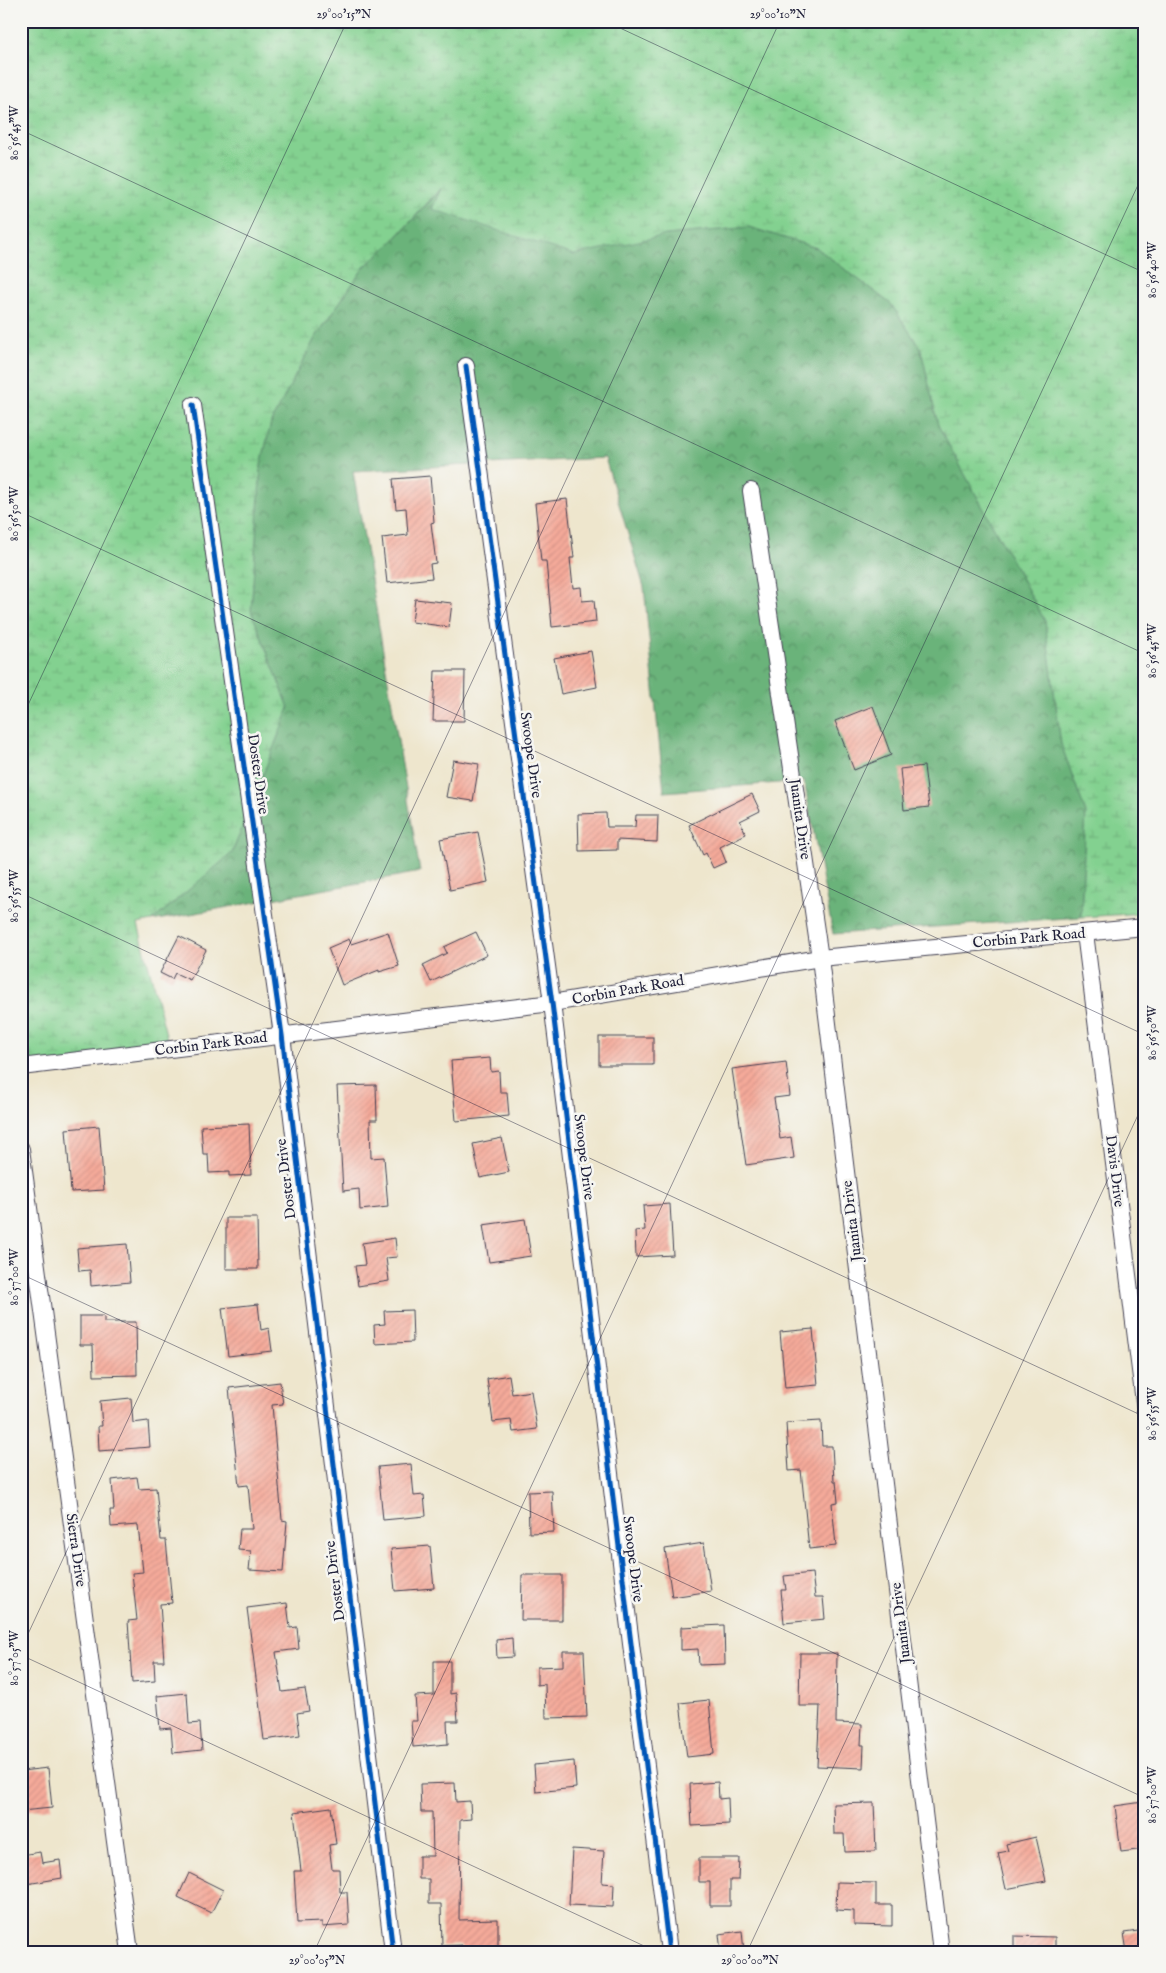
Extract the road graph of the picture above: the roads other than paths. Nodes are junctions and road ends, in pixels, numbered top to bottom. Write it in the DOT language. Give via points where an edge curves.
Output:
graph roads {
  1 [pos="466,366"];
  2 [pos="193,405"];
  3 [pos="751,491"];
  4 [pos="1145,927"];
  5 [pos="1085,933"];
  6 [pos="820,958"];
  7 [pos="552,1003"];
  8 [pos="282,1035"];
  9 [pos="21,1067"];
  10 [pos="21,1149"];
  11 [pos="1145,1410"];
  12 [pos="130,1952"];
  13 [pos="393,1952"];
  14 [pos="669,1952"];
  15 [pos="941,1952"];
  1 -- 7 [label="street, Swoope Drive"];
  2 -- 8 [label="street, Doster Drive"];
  3 -- 6 [label="street, Juanita Drive"];
  4 -- 5 [label="street, Corbin Park Road"];
  5 -- 6 [label="street, Corbin Park Road"];
  5 -- 11 [label="street, Davis Drive"];
  6 -- 7 [label="street, Corbin Park Road"];
  6 -- 15 [label="street, Juanita Drive"];
  7 -- 8 [label="street, Corbin Park Road"];
  7 -- 14 [label="street, Swoope Drive"];
  8 -- 9 [label="street, Corbin Park Road"];
  8 -- 13 [label="street, Doster Drive"];
  10 -- 12 [label="street, Sierra Drive"];
}
